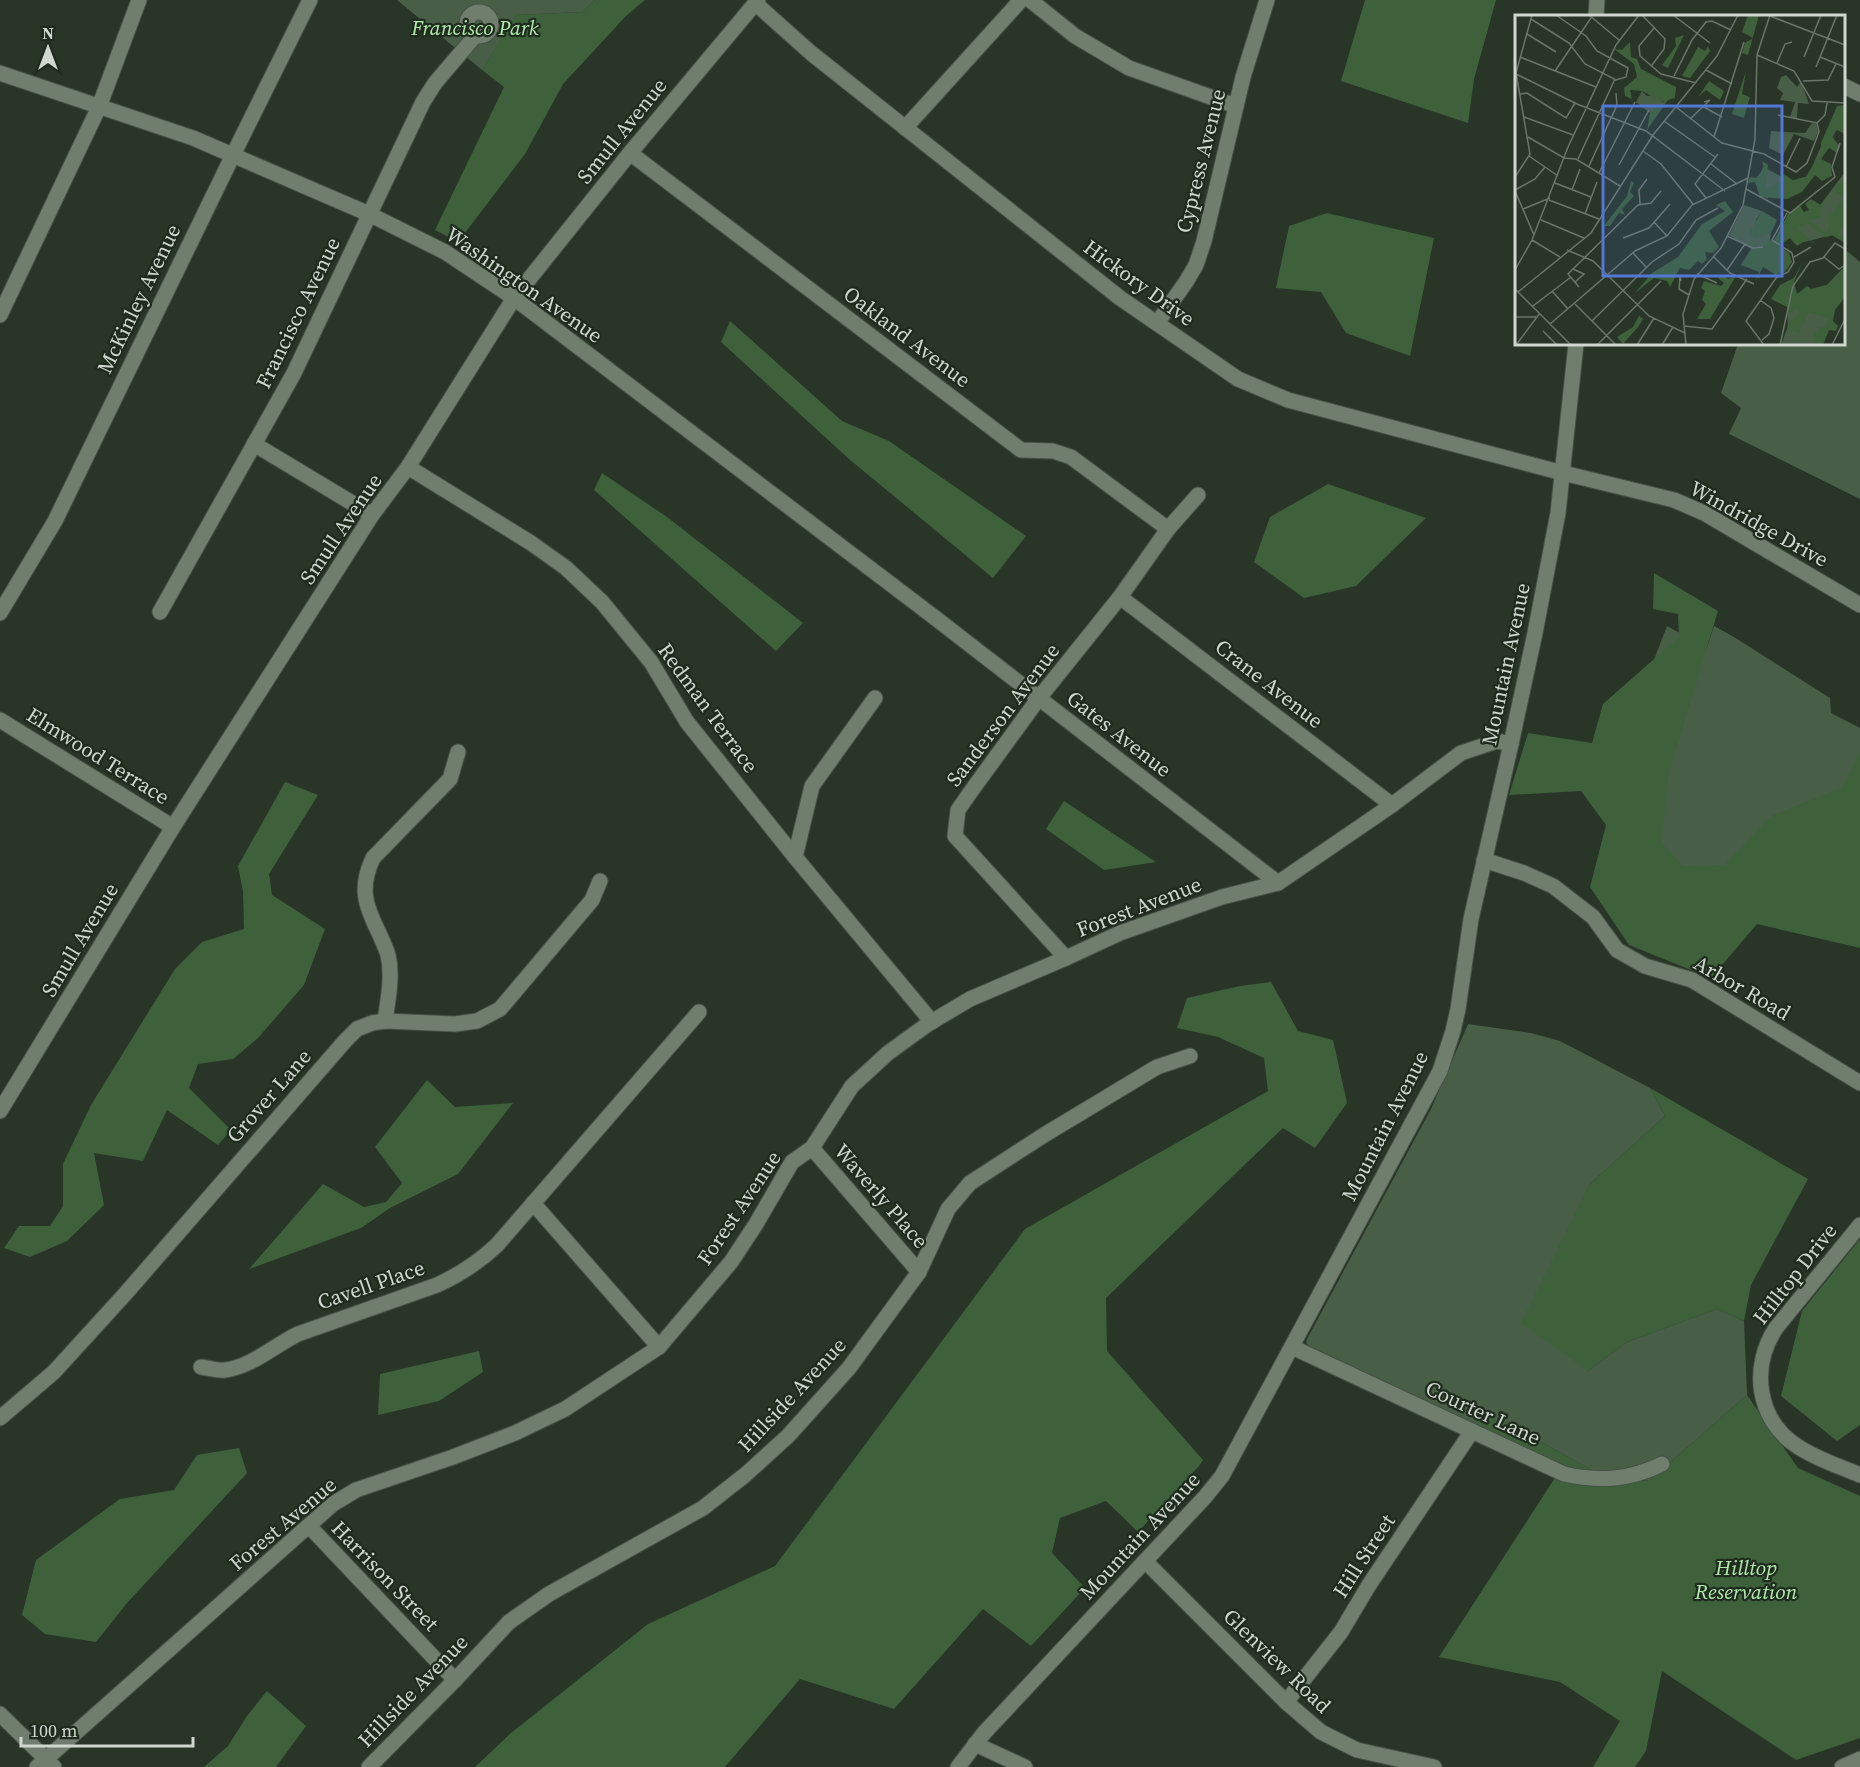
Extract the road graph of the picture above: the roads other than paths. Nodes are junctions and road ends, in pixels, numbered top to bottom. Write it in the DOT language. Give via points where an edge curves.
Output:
graph roads {
  1 [pos="139,0"];
  2 [pos="310,0"];
  3 [pos="1021,0"];
  4 [pos="1030,0"];
  5 [pos="1267,0"];
  6 [pos="1597,0"];
  7 [pos="756,2"];
  8 [pos="1596,15"];
  9 [pos="476,35"];
  10 [pos="0,73"];
  11 [pos="1845,86"];
  12 [pos="1860,94"];
  13 [pos="99,106"];
  14 [pos="1236,106"];
  15 [pos="905,128"];
  16 [pos="630,153"];
  17 [pos="233,155"];
  18 [pos="369,214"];
  19 [pos="514,298"];
  20 [pos="0,315"];
  21 [pos="1157,323"];
  22 [pos="1576,345"];
  23 [pos="254,444"];
  24 [pos="408,467"];
  25 [pos="1563,473"];
  26 [pos="1198,495"];
  27 [pos="372,515"];
  28 [pos="1168,529"];
  29 [pos="1120,597"];
  30 [pos="1860,605"];
  31 [pos="160,612"];
  32 [pos="0,614"];
  33 [pos="934,617"];
  34 [pos="875,698"];
  35 [pos="1039,698"];
  36 [pos="0,720"];
  37 [pos="1511,744"];
  38 [pos="458,752"];
  39 [pos="1392,805"];
  40 [pos="173,827"];
  41 [pos="795,857"];
  42 [pos="1484,860"];
  43 [pos="600,881"];
  44 [pos="1278,883"];
  45 [pos="1066,958"];
  46 [pos="699,1012"];
  47 [pos="385,1021"];
  48 [pos="932,1022"];
  49 [pos="1190,1056"];
  50 [pos="1860,1083"];
  51 [pos="0,1111"];
  52 [pos="812,1148"];
  53 [pos="533,1203"];
  54 [pos="1860,1226"];
  55 [pos="919,1272"];
  56 [pos="659,1347"];
  57 [pos="1292,1347"];
  58 [pos="201,1367"];
  59 [pos="0,1418"];
  60 [pos="1472,1431"];
  61 [pos="1662,1464"];
  62 [pos="1860,1476"];
  63 [pos="309,1526"];
  64 [pos="1145,1561"];
  65 [pos="455,1680"];
  66 [pos="1286,1702"];
  67 [pos="0,1714"];
  68 [pos="975,1744"];
  69 [pos="1860,1759"];
  70 [pos="46,1764"];
  71 [pos="369,1767"];
  72 [pos="958,1767"];
  73 [pos="1025,1767"];
  74 [pos="1434,1767"];
  75 [pos="1842,1767"];
  1 -- 13 [label="street"];
  2 -- 17 [label="street, McKinley Avenue"];
  3 -- 15 [label="street"];
  4 -- 14 [label="street" via="1076,36 1129,68"];
  5 -- 14 [label="street, Cypress Avenue"];
  6 -- 8 [label="street"];
  7 -- 15 [label="street, Hickory Drive" via="811,53"];
  7 -- 16 [label="street, Smull Avenue"];
  9 -- 18 [label="street, Francisco Avenue" via="423,102"];
  10 -- 13 [label="street, Washington Avenue"];
  11 -- 12 [label="street"];
  13 -- 17 [label="street, Washington Avenue"];
  13 -- 20 [label="street"];
  14 -- 21 [label="street, Cypress Avenue" via="1196,265"];
  15 -- 21 [label="street, Hickory Drive"];
  16 -- 19 [label="street, Smull Avenue"];
  16 -- 28 [label="street, Oakland Avenue" via="1021,450 1053,451 1071,457"];
  17 -- 18 [label="street, Washington Avenue"];
  17 -- 32 [label="street, McKinley Avenue" via="54,521"];
  18 -- 19 [label="street, Washington Avenue" via="445,252"];
  18 -- 23 [label="street, Francisco Avenue" via="294,374"];
  19 -- 24 [label="street, Smull Avenue"];
  19 -- 33 [label="street, Washington Avenue"];
  21 -- 25 [label="street, Hickory Drive" via="1238,379 1288,400"];
  22 -- 25 [label="street, Mountain Avenue"];
  23 -- 27 [label="street"];
  23 -- 31 [label="street, Francisco Avenue"];
  24 -- 27 [label="street, Smull Avenue"];
  24 -- 41 [label="street, Redman Terrace" via="531,543 566,568 602,602 651,662 687,722"];
  25 -- 30 [label="street, Windridge Drive" via="1674,500 1704,513"];
  25 -- 37 [label="street, Mountain Avenue"];
  26 -- 28 [label="street, Sanderson Avenue"];
  27 -- 40 [label="street, Smull Avenue"];
  28 -- 29 [label="street, Sanderson Avenue"];
  29 -- 35 [label="street, Sanderson Avenue"];
  29 -- 39 [label="street, Crane Avenue"];
  33 -- 35 [label="street, Gates Avenue"];
  34 -- 41 [label="street" via="812,786"];
  35 -- 44 [label="street, Gates Avenue"];
  35 -- 45 [label="street, Sanderson Avenue" via="958,810 956,836"];
  36 -- 40 [label="street, Elmwood Terrace"];
  37 -- 39 [label="street, Forest Avenue" via="1497,741 1461,753"];
  37 -- 42 [label="street, Mountain Avenue"];
  38 -- 47 [label="street" via="450,779 373,858 367,871 366,903 388,954 390,981"];
  39 -- 44 [label="street, Forest Avenue"];
  40 -- 51 [label="street, Smull Avenue"];
  41 -- 48 [label="street, Redman Terrace"];
  42 -- 50 [label="street, Arbor Road" via="1553,886 1593,918 1617,950 1645,966 1692,980"];
  42 -- 57 [label="street, Mountain Avenue" via="1458,1009 1440,1071"];
  43 -- 47 [label="street, Grover Lane" via="592,900 500,1009 477,1021 455,1024"];
  44 -- 45 [label="street, Forest Avenue" via="1222,897 1120,933"];
  45 -- 48 [label="street, Forest Avenue" via="970,999"];
  46 -- 53 [label="street, Cavell Place"];
  47 -- 59 [label="street, Grover Lane" via="357,1029 345,1041 54,1372"];
  48 -- 52 [label="street, Forest Avenue" via="888,1053 852,1086"];
  49 -- 55 [label="street, Hillside Avenue" via="1157,1067 970,1184 948,1209"];
  52 -- 55 [label="street, Waverly Place"];
  52 -- 56 [label="street, Forest Avenue" via="792,1162 731,1262"];
  53 -- 56 [label="street"];
  53 -- 58 [label="street, Cavell Place" via="488,1254 437,1286 298,1334 250,1363 224,1371"];
  54 -- 62 [label="street, Hilltop Drive" via="1770,1337 1762,1356 1760,1377 1766,1410 1787,1438 1806,1452"];
  55 -- 65 [label="street, Hillside Avenue" via="849,1368 788,1436 745,1475 703,1508 549,1594 509,1622"];
  56 -- 63 [label="street, Forest Avenue" via="565,1409 516,1433 356,1490"];
  57 -- 60 [label="street, Courter Lane"];
  57 -- 64 [label="street, Mountain Avenue" via="1222,1476"];
  60 -- 61 [label="street, Courter Lane" via="1551,1469 1577,1477 1616,1479"];
  60 -- 66 [label="street, Hill Street" via="1341,1632"];
  63 -- 65 [label="street, Harrison Street"];
  63 -- 70 [label="street, Forest Avenue"];
  64 -- 66 [label="street, Glenview Road"];
  64 -- 68 [label="street, Mountain Avenue"];
  65 -- 71 [label="street, Hillside Avenue"];
  66 -- 74 [label="street, Glenview Road" via="1311,1725 1341,1743"];
  67 -- 70 [label="street"];
  68 -- 72 [label="street, Mountain Avenue"];
  68 -- 73 [label="street"];
  69 -- 75 [label="street"];
}
